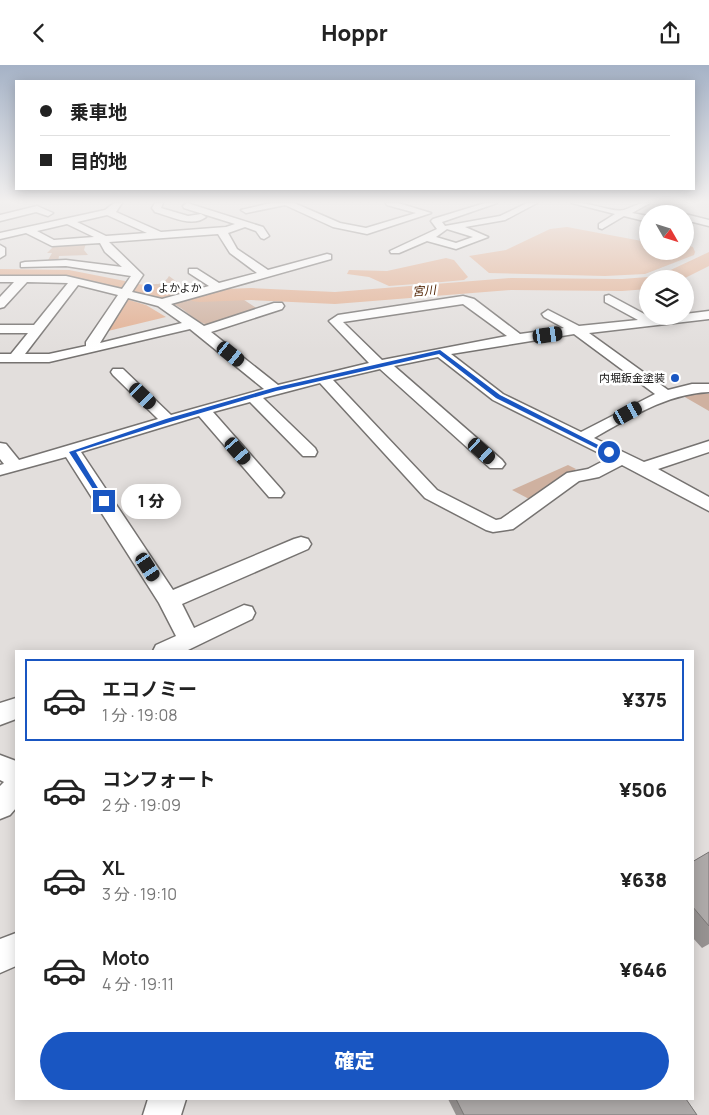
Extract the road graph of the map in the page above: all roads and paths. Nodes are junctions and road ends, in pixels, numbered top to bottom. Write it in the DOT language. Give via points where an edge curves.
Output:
graph roads {
  1 [pos="111,252"];
  2 [pos="234,252"];
  3 [pos="327,257"];
  4 [pos="0,265"];
  5 [pos="287,268"];
  6 [pos="134,271"];
  7 [pos="194,271"];
  8 [pos="268,274"];
  9 [pos="0,279"];
  10 [pos="24,279"];
  11 [pos="300,279"];
  12 [pos="75,281"];
  13 [pos="217,287"];
  14 [pos="124,292"];
  15 [pos="609,299"];
  16 [pos="162,303"];
  17 [pos="0,304"];
  18 [pos="276,311"];
  19 [pos="548,314"];
  20 [pos="639,315"];
  21 [pos="709,315"];
  22 [pos="694,317"];
  23 [pos="639,324"];
  24 [pos="198,327"];
  25 [pos="0,329"];
  26 [pos="37,329"];
  27 [pos="578,331"];
  28 [pos="518,338"];
  29 [pos="94,348"];
  30 [pos="440,352"];
  31 [pos="0,358"];
  32 [pos="15,358"];
  33 [pos="381,364"];
  34 [pos="118,371"];
  35 [pos="323,378"];
  36 [pos="709,389"];
  37 [pos="275,390"];
  38 [pos="253,396"];
  39 [pos="667,396"];
  40 [pos="202,410"];
  41 [pos="168,420"];
  42 [pos="581,439"];
  43 [pos="709,447"];
  44 [pos="0,448"];
  45 [pos="72,452"];
  46 [pos="309,452"];
  47 [pos="622,459"];
  48 [pos="496,464"];
  49 [pos="7,468"];
  50 [pos="642,469"];
  51 [pos="275,493"];
  52 [pos="709,505"];
  53 [pos="301,544"];
  54 [pos="169,601"];
  55 [pos="244,613"];
  56 [pos="189,640"];
  57 [pos="166,650"];
  58 [pos="15,708"];
  59 [pos="0,714"];
  60 [pos="0,767"];
  61 [pos="15,774"];
  62 [pos="15,790"];
  63 [pos="0,806"];
  64 [pos="15,949"];
  65 [pos="0,956"];
  66 [pos="167,1100"];
  67 [pos="162,1115"];
  1 -- 6 [label="street"];
  2 -- 8 [label="street"];
  3 -- 5 [label="street"];
  4 -- 6 [label="street" via="66,263 121,272"];
  5 -- 8 [label="street"];
  5 -- 11 [label="street"];
  6 -- 14 [label="street" via="137,278"];
  7 -- 13 [label="street"];
  8 -- 13 [label="street"];
  9 -- 10 [label="street"];
  10 -- 12 [label="street"];
  10 -- 17 [label="street"];
  12 -- 14 [label="street"];
  12 -- 26 [label="street"];
  13 -- 16 [label="street"];
  14 -- 16 [label="street"];
  14 -- 29 [label="street" via="93,342"];
  15 -- 20 [label="street"];
  16 -- 24 [label="street"];
  18 -- 24 [label="street"];
  19 -- 27 [label="street"];
  21 -- 22 [label="street"];
  23 -- 27 [label="street"];
  24 -- 29 [label="street"];
  24 -- 37 [label="street"];
  25 -- 26 [label="street"];
  26 -- 32 [label="street"];
  27 -- 28 [label="street"];
  27 -- 39 [label="street"];
  28 -- 30 [label="street"];
  28 -- 33 [label="street" via="463,300 335,321"];
  29 -- 32 [label="street" via="49,358"];
  30 -- 33 [label="street"];
  30 -- 42 [label="street" via="498,397"];
  31 -- 32 [label="street"];
  33 -- 35 [label="street"];
  33 -- 48 [label="street"];
  34 -- 41 [label="street"];
  35 -- 37 [label="street"];
  35 -- 47 [label="street" via="431,494 493,526 506,525 573,477 593,473"];
  36 -- 39 [label="street" via="697,387"];
  37 -- 38 [label="street"];
  38 -- 40 [label="street"];
  38 -- 46 [label="street"];
  39 -- 42 [label="street"];
  40 -- 41 [label="street"];
  40 -- 51 [label="street"];
  41 -- 45 [label="street"];
  42 -- 47 [label="street"];
  43 -- 50 [label="street"];
  44 -- 49 [label="street"];
  45 -- 49 [label="street"];
  45 -- 54 [label="street"];
  47 -- 50 [label="street"];
  50 -- 52 [label="street"];
  53 -- 54 [label="street"];
  54 -- 56 [label="street"];
  55 -- 56 [label="street"];
  56 -- 57 [label="street"];
  58 -- 59 [label="street"];
  60 -- 61 [label="street"];
  62 -- 63 [label="street"];
  64 -- 65 [label="street"];
  66 -- 67 [label="street"];
}
